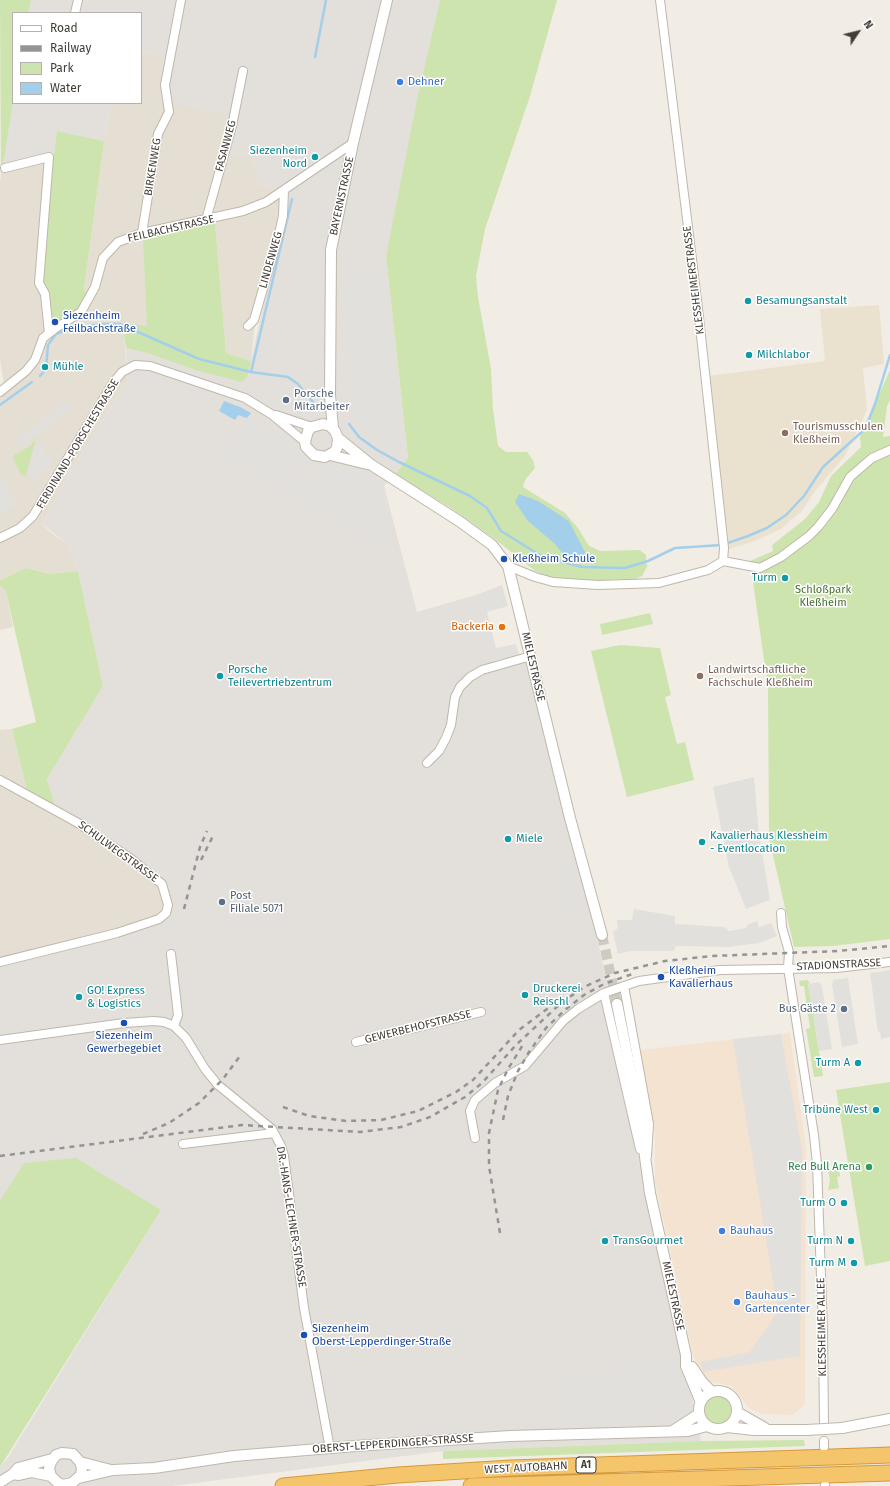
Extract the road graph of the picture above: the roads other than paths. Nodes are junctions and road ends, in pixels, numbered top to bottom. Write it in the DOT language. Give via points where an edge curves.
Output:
graph roads {
  1 [pos="78,0"];
  2 [pos="181,0"];
  3 [pos="387,0"];
  4 [pos="660,0"];
  5 [pos="75,12"];
  6 [pos="243,71"];
  7 [pos="353,143"];
  8 [pos="5,168"];
  9 [pos="284,190"];
  10 [pos="206,220"];
  11 [pos="142,233"];
  12 [pos="248,326"];
  13 [pos="49,333"];
  14 [pos="0,392"];
  15 [pos="330,396"];
  16 [pos="271,414"];
  17 [pos="323,424"];
  18 [pos="312,427"];
  19 [pos="333,428"];
  20 [pos="338,438"];
  21 [pos="305,442"];
  22 [pos="890,450"];
  23 [pos="330,455"];
  24 [pos="370,464"];
  25 [pos="0,538"];
  26 [pos="723,561"];
  27 [pos="508,566"];
  28 [pos="531,656"];
  29 [pos="427,763"];
  30 [pos="0,780"];
  31 [pos="781,913"];
  32 [pos="602,935"];
  33 [pos="171,954"];
  34 [pos="0,962"];
  35 [pos="890,962"];
  36 [pos="788,968"];
  37 [pos="624,986"];
  38 [pos="604,993"];
  39 [pos="617,1004"];
  40 [pos="481,1012"];
  41 [pos="174,1026"];
  42 [pos="0,1040"];
  43 [pos="356,1042"];
  44 [pos="274,1133"];
  45 [pos="475,1138"];
  46 [pos="184,1144"];
  47 [pos="646,1166"];
  48 [pos="686,1355"];
  49 [pos="711,1391"];
  50 [pos="700,1400"];
  51 [pos="737,1412"];
  52 [pos="698,1414"];
  53 [pos="890,1420"];
  54 [pos="824,1424"];
  55 [pos="707,1426"];
  56 [pos="727,1426"];
  57 [pos="766,1429"];
  58 [pos="674,1430"];
  59 [pos="330,1449"];
  60 [pos="890,1455"];
  61 [pos="52,1459"];
  62 [pos="80,1462"];
  63 [pos="112,1470"];
  64 [pos="890,1473"];
  65 [pos="13,1474"];
  66 [pos="51,1476"];
  67 [pos="79,1478"];
  68 [pos="0,1482"];
  69 [pos="68,1485"];
  70 [pos="283,1486"];
  71 [pos="471,1486"];
  1 -- 5 [label="street"];
  2 -- 11 [label="street, BIRKENWEG" via="165,85 169,112 158,134"];
  3 -- 7 [label="street, BAYERNSTRASSE"];
  4 -- 26 [label="street, KLESSHEIMERSTRASSE" via="698,316 724,548"];
  6 -- 10 [label="street, FASANWEG" via="232,126"];
  7 -- 9 [label="street, FEILBACHSTRASSE"];
  7 -- 15 [label="street, BAYERNSTRASSE" via="331,250"];
  8 -- 13 [label="street" via="49,157 40,283 45,294"];
  9 -- 10 [label="street, FEILBACHSTRASSE" via="266,202 243,211"];
  9 -- 12 [label="street, LINDENWEG" via="280,229 254,320"];
  10 -- 11 [label="street, FEILBACHSTRASSE"];
  11 -- 13 [label="street, FEILBACHSTRASSE" via="118,242 107,252 95,287 81,312"];
  13 -- 14 [label="street, FEILBACHSTRASSE" via="43,338 35,360 26,372"];
  15 -- 17 [label="street, BAYERNSTRASSE"];
  15 -- 19 [label="street, BAYERNSTRASSE"];
  16 -- 18 [label="street, FERDINAND-PORSCHESTRASSE"];
  16 -- 21 [label="street, FERDINAND-PORSCHESTRASSE"];
  16 -- 25 [label="street, FERDINAND-PORSCHESTRASSE" via="234,394 150,366 135,365 122,372 113,383 34,516 20,528"];
  17 -- 18 [label="street"];
  17 -- 19 [label="street"];
  18 -- 21 [label="street" via="305,436"];
  19 -- 20 [label="street, MIELESTRASSE"];
  20 -- 23 [label="street" via="337,448"];
  20 -- 24 [label="street, MIELESTRASSE"];
  21 -- 23 [label="street, MIELESTRASSE" via="314,456"];
  22 -- 26 [label="street" via="872,458 850,477 832,509 818,527 781,557 760,568"];
  23 -- 24 [label="street, MIELESTRASSE"];
  24 -- 27 [label="street, MIELESTRASSE" via="459,520 492,546"];
  26 -- 27 [label="street" via="708,570 659,582 598,585 553,582"];
  27 -- 28 [label="street, MIELESTRASSE"];
  28 -- 29 [label="street" via="482,670 460,686 446,738 439,751"];
  28 -- 32 [label="street, MIELESTRASSE" via="570,818"];
  30 -- 34 [label="street, SCHULWEGSTRASSE" via="78,823 131,859 162,884 168,905 166,913 159,919 117,933"];
  31 -- 36 [label="street, KLESSHEIMER ALLEE" via="789,952"];
  33 -- 41 [label="street" via="178,1015"];
  35 -- 36 [label="street, STADIONSTRASSE" via="842,968"];
  36 -- 37 [label="street" via="720,970 661,977"];
  36 -- 54 [label="street, KLESSHEIMER ALLEE" via="817,1164"];
  37 -- 38 [label="street"];
  37 -- 47 [label="street, MIELESTRASSE" via="649,1124"];
  38 -- 45 [label="street" via="563,1021 525,1066 495,1083 475,1100 470,1111"];
  38 -- 47 [label="street, MIELESTRASSE" via="639,1147"];
  39 -- 47 [label="street, MIELESTRASSE" via="640,1113"];
  40 -- 43 [label="street, GEWERBEHOFSTRASSE"];
  41 -- 42 [label="street" via="164,1022 145,1021"];
  41 -- 44 [label="street, DR.-HANS-LECHNER-STRASSE" via="186,1038 218,1085"];
  44 -- 46 [label="street"];
  44 -- 59 [label="street, DR.-HANS-LECHNER-STRASSE" via="282,1146 284,1156 304,1308"];
  47 -- 48 [label="street, MIELESTRASSE"];
  48 -- 49 [label="street, MIELESTRASSE" via="695,1372"];
  48 -- 50 [label="street, MIELESTRASSE" via="686,1366"];
  49 -- 50 [label="street"];
  49 -- 51 [label="street" via="721,1390 730,1394 736,1402"];
  50 -- 52 [label="street"];
  51 -- 56 [label="street"];
  51 -- 57 [label="street, OBERST-LEPPERDINGER-STRASSE"];
  52 -- 55 [label="street"];
  52 -- 58 [label="street"];
  53 -- 57 [label="street, OBERST-LEPPERDINGER-STRASSE, bridge" via="842,1428"];
  55 -- 56 [label="street, OBERST-LEPPERDINGER-STRASSE" via="717,1429"];
  55 -- 58 [label="street, OBERST-LEPPERDINGER-STRASSE" via="688,1431"];
  56 -- 57 [label="street, OBERST-LEPPERDINGER-STRASSE"];
  58 -- 59 [label="street, OBERST-LEPPERDINGER-STRASSE" via="510,1436"];
  59 -- 63 [label="street, OBERST-LEPPERDINGER-STRASSE" via="234,1456 154,1468"];
  60 -- 70 [label="highway, WEST AUTOBAHN / A1" via="511,1468"];
  61 -- 62 [label="street, OBERST-LEPPERDINGER-STRASSE" via="67,1452 73,1454"];
  61 -- 65 [label="street, OBERST-LEPPERDINGER-STRASSE" via="18,1468"];
  61 -- 66 [label="street"];
  62 -- 63 [label="street, OBERST-LEPPERDINGER-STRASSE"];
  62 -- 67 [label="street" via="82,1468"];
  63 -- 67 [label="street, OBERST-LEPPERDINGER-STRASSE"];
  64 -- 71 [label="highway, WEST AUTOBAHN / A1"];
  65 -- 66 [label="street, OBERST-LEPPERDINGER-STRASSE" via="32,1472"];
  65 -- 68 [label="street, OBERST-LEPPERDINGER-STRASSE"];
  66 -- 69 [label="street, OBERST-LEPPERDINGER-STRASSE" via="58,1483"];
  67 -- 69 [label="street, OBERST-LEPPERDINGER-STRASSE"];
}
